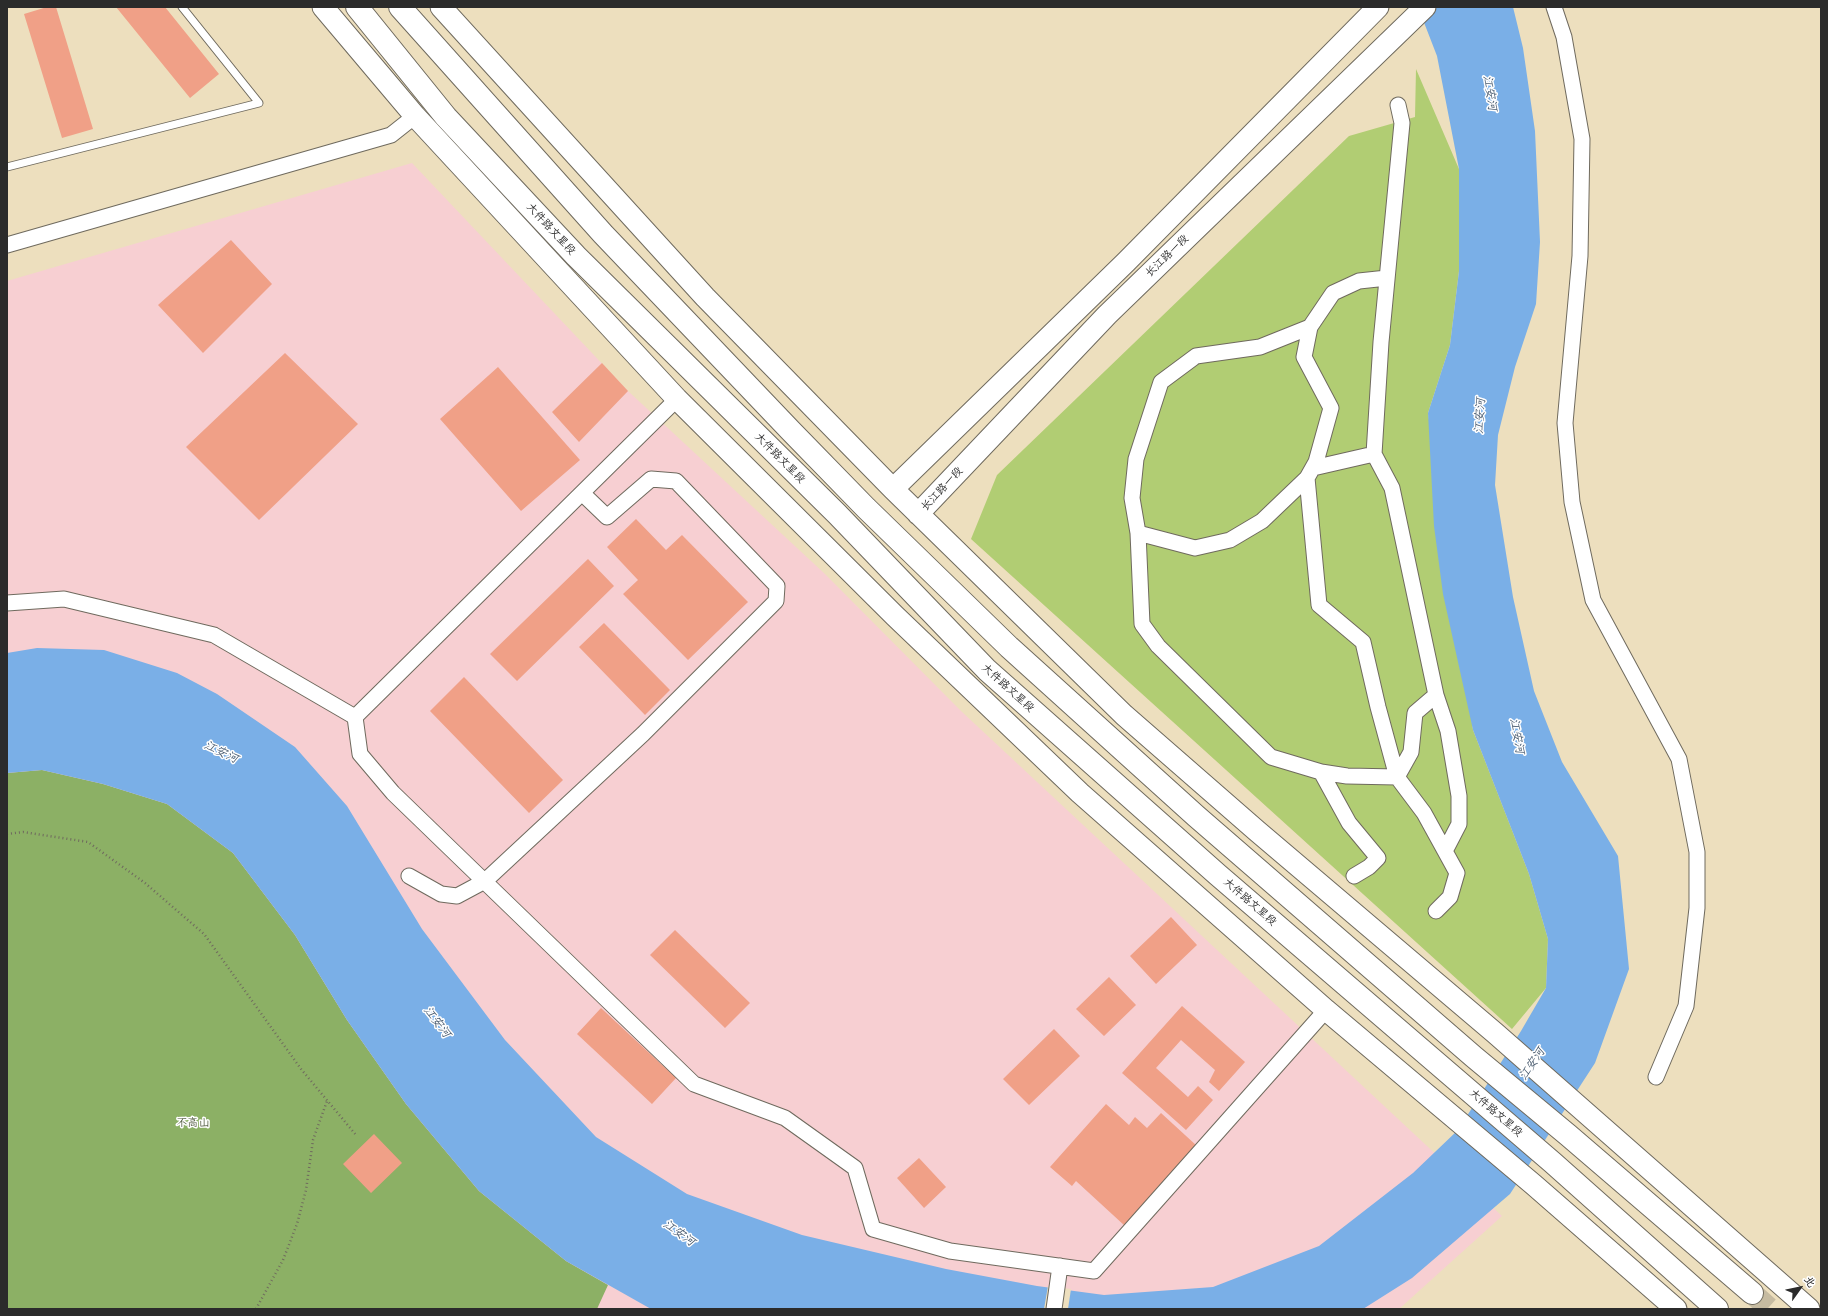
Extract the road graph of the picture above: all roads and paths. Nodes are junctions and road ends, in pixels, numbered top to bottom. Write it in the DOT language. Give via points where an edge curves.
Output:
graph roads {
  1 [pos="182,7"];
  2 [pos="323,7"];
  3 [pos="357,7"];
  4 [pos="400,7"];
  5 [pos="441,7"];
  6 [pos="1378,7"];
  7 [pos="1554,7"];
  8 [pos="1421,11"];
  9 [pos="1398,105"];
  10 [pos="414,116"];
  11 [pos="7,167"];
  12 [pos="7,244"];
  13 [pos="1387,278"];
  14 [pos="1310,326"];
  15 [pos="677,399"];
  16 [pos="1374,454"];
  17 [pos="1310,473"];
  18 [pos="892,489"];
  19 [pos="582,493"];
  20 [pos="918,514"];
  21 [pos="1138,533"];
  22 [pos="7,603"];
  23 [pos="1436,695"];
  24 [pos="355,717"];
  25 [pos="1321,772"];
  26 [pos="1397,777"];
  27 [pos="7,834"];
  28 [pos="1445,851"];
  29 [pos="409,876"];
  30 [pos="1354,876"];
  31 [pos="485,881"];
  32 [pos="1436,911"];
  33 [pos="1326,1010"];
  34 [pos="1656,1077"];
  35 [pos="327,1100"];
  36 [pos="356,1135"];
  37 [pos="1060,1266"];
  38 [pos="1752,1293"];
  39 [pos="256,1309"];
  40 [pos="1054,1309"];
  41 [pos="1676,1309"];
  42 [pos="1716,1309"];
  43 [pos="1809,1309"];
  1 -- 11 [label="lane" via="259,103"];
  2 -- 10 [label="street"];
  3 -- 42 [label="main road, 大件路文星段" via="446,116 576,256 837,514 987,670 1224,880 1552,1162"];
  4 -- 38 [label="main road" via="603,234 866,508 1009,646 1196,816"];
  5 -- 18 [label="street" via="705,297"];
  6 -- 18 [label="street" via="1126,262"];
  7 -- 34 [label="street" via="1564,37 1582,139 1580,256 1565,423 1572,502 1593,600 1678,759 1697,852 1697,908 1686,1006"];
  8 -- 20 [label="street, 长江路一段" via="1107,315"];
  9 -- 13 [label="street" via="1402,123"];
  10 -- 12 [label="street" via="391,135"];
  10 -- 15 [label="street"];
  13 -- 14 [label="street" via="1359,281 1333,293"];
  13 -- 16 [label="street"];
  14 -- 17 [label="street" via="1304,357 1331,408 1316,462"];
  14 -- 21 [label="street" via="1260,347 1196,356 1161,382 1136,458 1132,498"];
  15 -- 19 [label="street"];
  15 -- 33 [label="street" via="895,616 1080,793"];
  16 -- 17 [label="street"];
  16 -- 23 [label="street" via="1392,488"];
  17 -- 21 [label="street" via="1262,521 1230,540 1195,548"];
  17 -- 26 [label="street" via="1319,605 1363,642"];
  18 -- 20 [label="street"];
  19 -- 24 [label="street"];
  19 -- 31 [label="street" via="607,517 651,479 676,480 777,586 776,601 643,734"];
  20 -- 43 [label="street" via="1124,715 1495,1033"];
  21 -- 25 [label="street" via="1142,624 1158,646 1271,757"];
  22 -- 24 [label="street" via="64,599 214,635"];
  23 -- 26 [label="street" via="1415,714 1411,752"];
  23 -- 28 [label="street" via="1448,731 1459,796 1459,824"];
  24 -- 31 [label="street" via="360,754 393,793"];
  25 -- 26 [label="street" via="1347,776"];
  25 -- 30 [label="street" via="1349,823 1378,858"];
  26 -- 28 [label="street" via="1424,813"];
  27 -- 35 [label="path" via="23,832 88,842 145,883 204,934"];
  28 -- 32 [label="street" via="1457,874 1450,897"];
  29 -- 31 [label="street" via="441,894 457,896"];
  31 -- 37 [label="street" via="694,1084 785,1118 855,1168 873,1229 950,1251"];
  33 -- 37 [label="street" via="1094,1271"];
  33 -- 41 [label="street" via="1534,1185"];
  35 -- 36 [label="path"];
  35 -- 39 [label="path" via="313,1140 306,1190 297,1224 283,1260"];
  37 -- 40 [label="street"];
}
